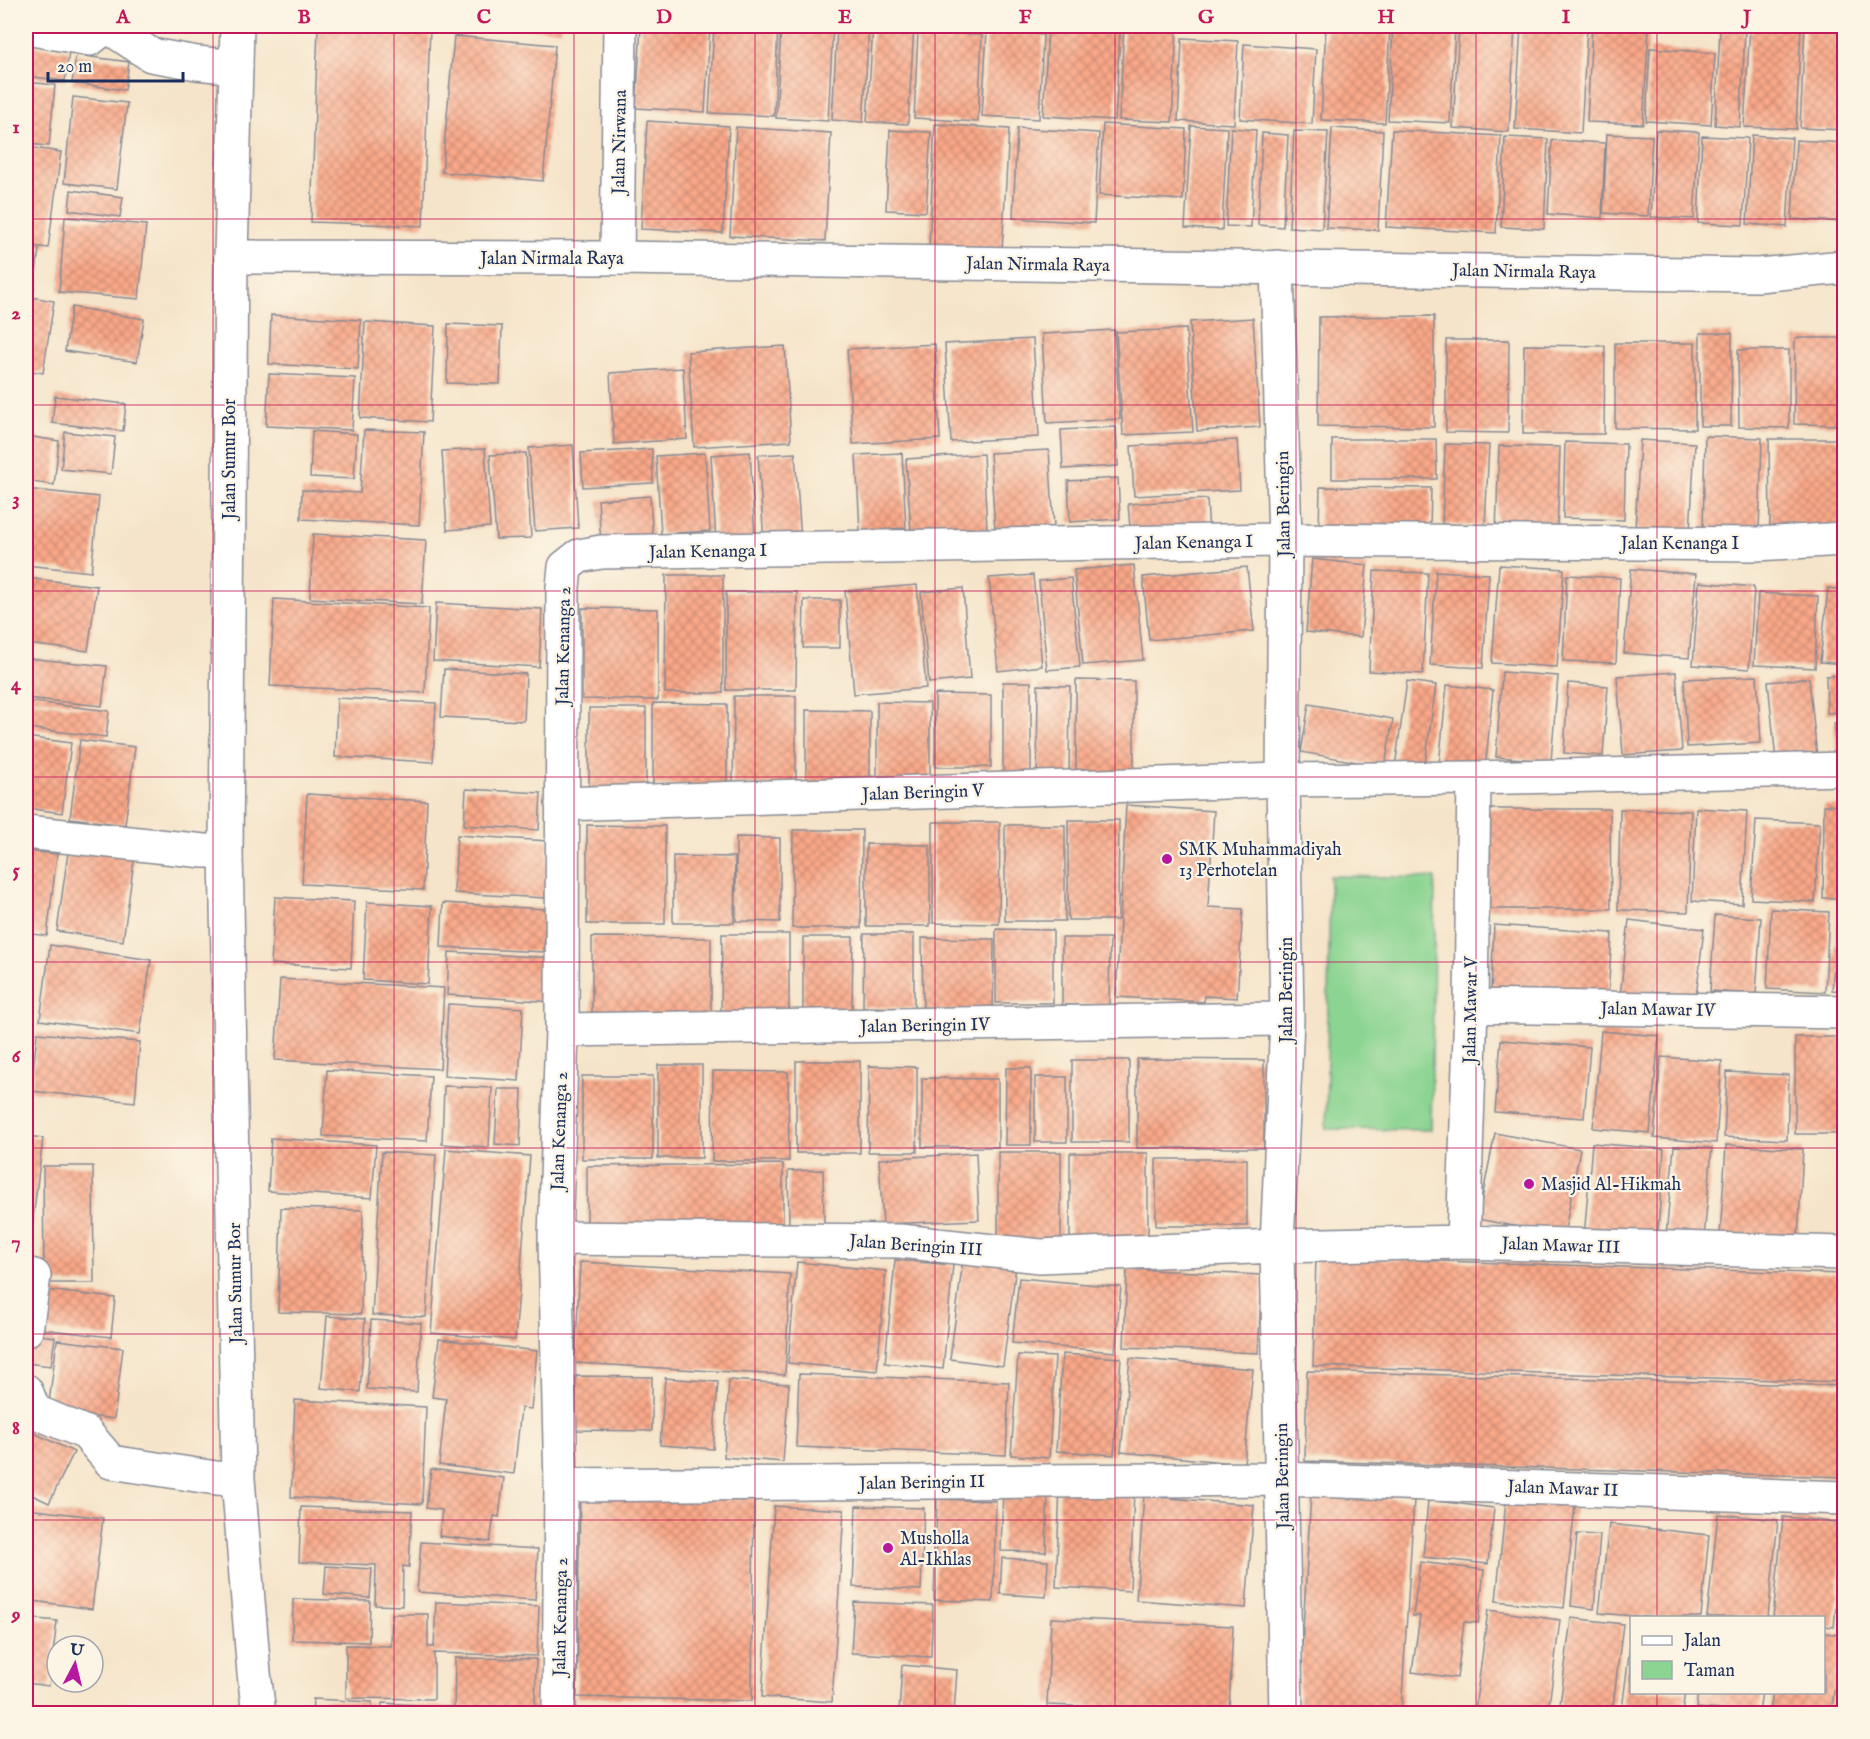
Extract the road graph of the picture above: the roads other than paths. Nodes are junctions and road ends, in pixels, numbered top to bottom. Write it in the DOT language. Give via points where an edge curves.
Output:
graph roads {
  1 [pos="107,26"];
  2 [pos="237,26"];
  3 [pos="620,26"];
  4 [pos="26,28"];
  5 [pos="236,67"];
  6 [pos="231,257"];
  7 [pos="617,258"];
  8 [pos="1276,267"];
  9 [pos="1845,267"];
  10 [pos="1845,539"];
  11 [pos="1285,540"];
  12 [pos="579,556"];
  13 [pos="1845,769"];
  14 [pos="1474,778"];
  15 [pos="1283,780"];
  16 [pos="562,804"];
  17 [pos="26,831"];
  18 [pos="215,851"];
  19 [pos="1471,1006"];
  20 [pos="1845,1012"];
  21 [pos="1287,1019"];
  22 [pos="562,1030"];
  23 [pos="555,1238"];
  24 [pos="1463,1242"];
  25 [pos="1277,1246"];
  26 [pos="1845,1253"];
  27 [pos="26,1274"];
  28 [pos="26,1330"];
  29 [pos="26,1391"];
  30 [pos="227,1478"];
  31 [pos="1282,1479"];
  32 [pos="561,1485"];
  33 [pos="1845,1498"];
  34 [pos="260,1713"];
  35 [pos="559,1713"];
  36 [pos="1286,1713"];
  1 -- 4 [label="street" via="90,39"];
  1 -- 5 [label="street" via="151,55"];
  2 -- 5 [label="street, Jalan Sumur Bor"];
  3 -- 7 [label="street, Jalan Nirwana"];
  5 -- 6 [label="street, Jalan Sumur Bor"];
  6 -- 7 [label="street, Jalan Nirmala Raya"];
  6 -- 18 [label="street, Jalan Sumur Bor"];
  7 -- 8 [label="street, Jalan Nirmala Raya"];
  8 -- 9 [label="street, Jalan Nirmala Raya" via="1758,274"];
  8 -- 11 [label="street, Jalan Beringin"];
  10 -- 11 [label="street, Jalan Kenanga I" via="1757,544"];
  11 -- 12 [label="street, Jalan Kenanga I" via="613,552"];
  11 -- 15 [label="street, Jalan Beringin"];
  12 -- 16 [label="street, Jalan Kenanga 2" via="565,567 563,587"];
  13 -- 14 [label="street"];
  14 -- 15 [label="street"];
  14 -- 19 [label="street, Jalan Mawar V"];
  15 -- 16 [label="street, Jalan Beringin V"];
  15 -- 21 [label="street, Jalan Beringin"];
  16 -- 22 [label="street, Jalan Kenanga 2"];
  17 -- 18 [label="street"];
  18 -- 30 [label="street, Jalan Sumur Bor"];
  19 -- 20 [label="street, Jalan Mawar IV"];
  19 -- 24 [label="street, Jalan Mawar V"];
  21 -- 22 [label="street, Jalan Beringin IV"];
  21 -- 25 [label="street, Jalan Beringin"];
  22 -- 23 [label="street, Jalan Kenanga 2"];
  23 -- 25 [label="street, Jalan Beringin III" via="900,1241 1040,1256"];
  23 -- 32 [label="street, Jalan Kenanga 2"];
  24 -- 25 [label="street, Jalan Mawar III"];
  24 -- 26 [label="street, Jalan Mawar III"];
  25 -- 31 [label="street, Jalan Beringin"];
  27 -- 28 [label="street" via="34,1276"];
  29 -- 30 [label="street" via="34,1411 86,1433 111,1462"];
  30 -- 34 [label="street, Jalan Sumur Bor"];
  31 -- 32 [label="street, Jalan Beringin II"];
  31 -- 33 [label="street, Jalan Mawar II"];
  31 -- 36 [label="street, Jalan Beringin"];
  32 -- 35 [label="street, Jalan Kenanga 2"];
}
